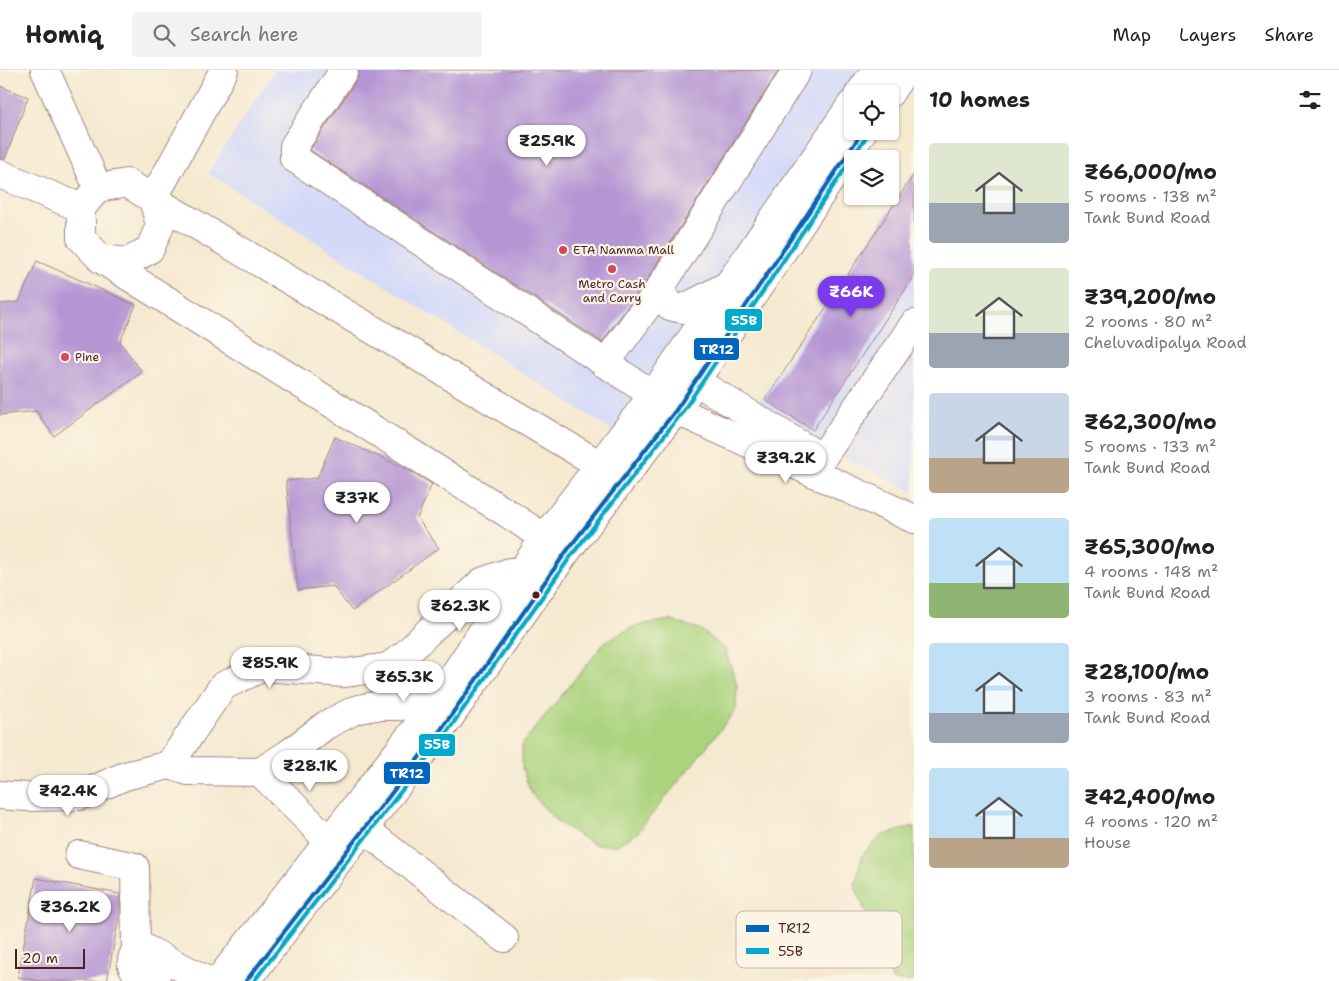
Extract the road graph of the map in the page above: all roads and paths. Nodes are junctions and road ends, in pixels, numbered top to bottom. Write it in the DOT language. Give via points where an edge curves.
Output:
graph roads {
  1 [pos="45,70"];
  2 [pos="224,70"];
  3 [pos="344,70"];
  4 [pos="797,70"];
  5 [pos="905,70"];
  6 [pos="870,81"];
  7 [pos="844,116"];
  8 [pos="858,140"];
  9 [pos="0,174"];
  10 [pos="89,198"];
  11 [pos="153,200"];
  12 [pos="102,259"];
  13 [pos="730,284"];
  14 [pos="659,290"];
  15 [pos="914,324"];
  16 [pos="605,364"];
  17 [pos="695,381"];
  18 [pos="654,395"];
  19 [pos="676,410"];
  20 [pos="600,465"];
  21 [pos="914,519"];
  22 [pos="555,545"];
  23 [pos="523,571"];
  24 [pos="388,667"];
  25 [pos="435,704"];
  26 [pos="178,768"];
  27 [pos="260,772"];
  28 [pos="0,795"];
  29 [pos="363,828"];
  30 [pos="329,841"];
  31 [pos="79,855"];
  32 [pos="504,938"];
  33 [pos="136,950"];
  34 [pos="156,981"];
  35 [pos="208,981"];
  36 [pos="218,981"];
  37 [pos="246,981"];
  1 -- 10 [label="main road"];
  2 -- 11 [label="main road"];
  3 -- 16 [label="main road" via="294,146 294,158"];
  4 -- 14 [label="main road"];
  5 -- 6 [label="main road"];
  7 -- 13 [label="main road"];
  8 -- 17 [label="main road"];
  9 -- 10 [label="main road"];
  10 -- 11 [label="main road" via="128,183"];
  10 -- 12 [label="main road" via="81,238"];
  11 -- 12 [label="main road" via="160,225 150,249 128,262"];
  11 -- 20 [label="main road"];
  12 -- 22 [label="main road"];
  13 -- 14 [label="main road" via="682,309 670,306"];
  13 -- 18 [label="main road"];
  14 -- 16 [label="main road"];
  15 -- 17 [label="main road" via="822,458"];
  16 -- 18 [label="main road"];
  17 -- 19 [label="main road"];
  18 -- 19 [label="main road"];
  18 -- 20 [label="main road"];
  19 -- 21 [label="main road"];
  19 -- 22 [label="main road"];
  20 -- 22 [label="main road"];
  22 -- 23 [label="main road"];
  22 -- 29 [label="main road" via="442,728"];
  23 -- 24 [label="main road" via="482,582"];
  23 -- 25 [label="main road"];
  24 -- 25 [label="main road" via="402,672"];
  24 -- 26 [label="main road" via="344,673 264,667 223,686"];
  25 -- 27 [label="main road" via="374,706 355,710 326,725"];
  25 -- 30 [label="main road"];
  26 -- 27 [label="main road"];
  26 -- 28 [label="main road" via="125,776 79,796"];
  27 -- 30 [label="main road"];
  29 -- 32 [label="main road"];
  29 -- 37 [label="main road"];
  30 -- 36 [label="main road"];
  31 -- 33 [label="main road" via="135,867"];
  33 -- 34 [label="main road" via="130,964 134,971"];
  33 -- 35 [label="main road" via="144,948"];
}
